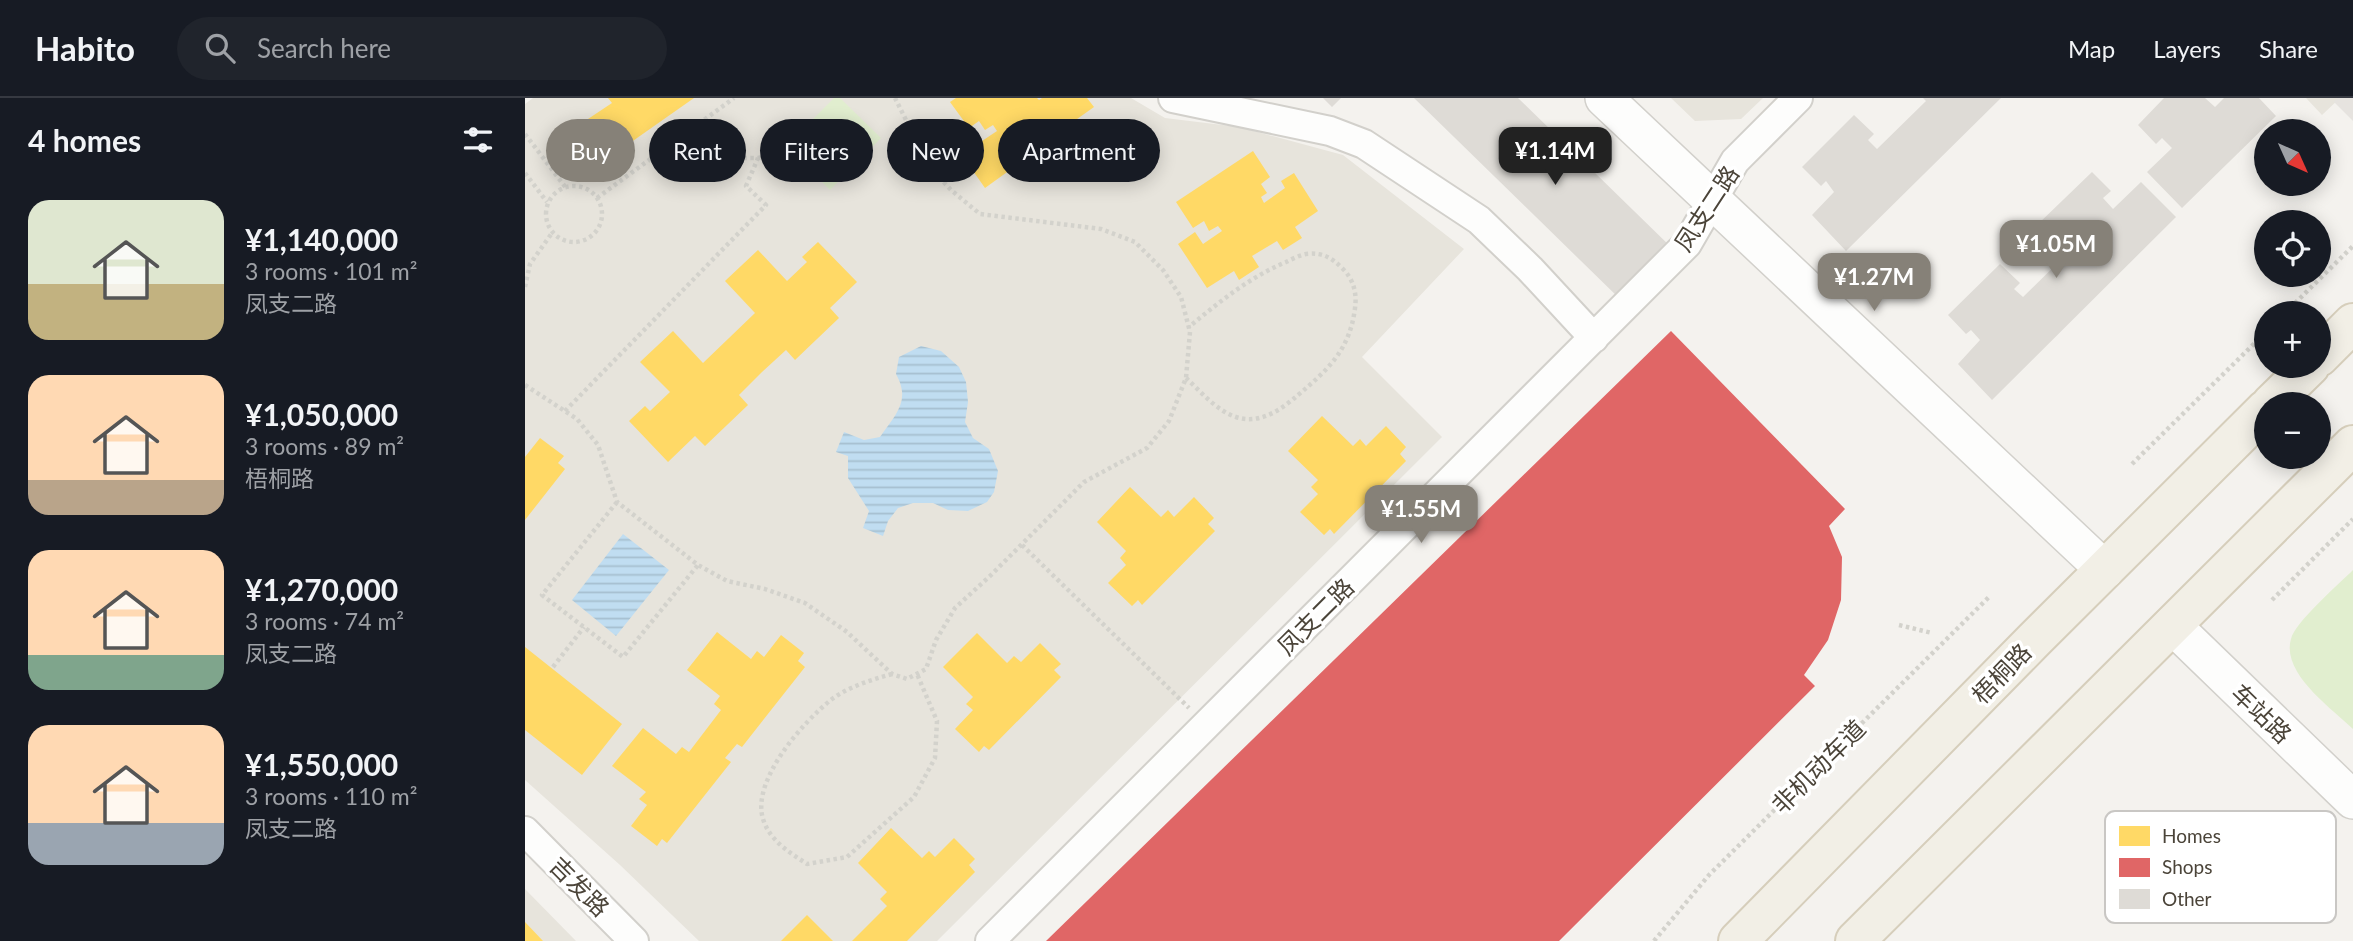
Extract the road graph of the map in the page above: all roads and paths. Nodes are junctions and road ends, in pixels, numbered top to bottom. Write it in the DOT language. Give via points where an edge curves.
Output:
graph roads {
  1 [pos="734,98"];
  2 [pos="895,98"];
  3 [pos="1173,98"];
  4 [pos="1604,98"];
  5 [pos="1798,98"];
  6 [pos="705,119"];
  7 [pos="525,134"];
  8 [pos="746,158"];
  9 [pos="758,158"];
  10 [pos="649,160"];
  11 [pos="525,173"];
  12 [pos="566,188"];
  13 [pos="597,198"];
  14 [pos="1714,201"];
  15 [pos="547,202"];
  16 [pos="552,233"];
  17 [pos="2353,246"];
  18 [pos="525,287"];
  19 [pos="2297,301"];
  20 [pos="2353,323"];
  21 [pos="1189,327"];
  22 [pos="1594,338"];
  23 [pos="2254,344"];
  24 [pos="2331,345"];
  25 [pos="1186,378"];
  26 [pos="2298,378"];
  27 [pos="525,385"];
  28 [pos="2283,392"];
  29 [pos="565,411"];
  30 [pos="2254,421"];
  31 [pos="2353,444"];
  32 [pos="2133,464"];
  33 [pos="617,502"];
  34 [pos="2353,519"];
  35 [pos="1022,545"];
  36 [pos="698,565"];
  37 [pos="2105,570"];
  38 [pos="1989,597"];
  39 [pos="2272,600"];
  40 [pos="1899,625"];
  41 [pos="2172,625"];
  42 [pos="584,627"];
  43 [pos="1932,633"];
  44 [pos="553,667"];
  45 [pos="892,674"];
  46 [pos="918,674"];
  47 [pos="1206,725"];
  48 [pos="2353,800"];
  49 [pos="525,831"];
  50 [pos="618,936"];
  51 [pos="990,941"];
  52 [pos="1654,941"];
  53 [pos="1738,941"];
  54 [pos="1855,941"];
  1 -- 6 [label="path"];
  2 -- 21 [label="path" via="929,166 980,214 1101,229 1135,242 1163,270 1181,297"];
  3 -- 22 [label="street" via="1330,131 1364,144 1479,220"];
  4 -- 14 [label="street"];
  5 -- 14 [label="street, 凤支二路" via="1735,161"];
  7 -- 12 [label="path"];
  8 -- 9 [label="path"];
  9 -- 29 [label="path" via="746,186 766,205"];
  10 -- 13 [label="path"];
  11 -- 15 [label="path"];
  12 -- 13 [label="path" via="587,189"];
  12 -- 15 [label="path"];
  13 -- 16 [label="path" via="602,211 600,225 591,237 578,243"];
  14 -- 22 [label="street, 凤支二路" via="1687,244"];
  14 -- 37 [label="street"];
  15 -- 16 [label="path" via="546,222"];
  16 -- 18 [label="path" via="530,264"];
  17 -- 19 [label="path"];
  20 -- 24 [label="main road"];
  21 -- 25 [label="path"];
  21 -- 25 [label="path" via="1269,269 1305,254 1330,256 1347,274 1357,295 1353,328 1343,349 1323,374 1283,408 1256,419 1235,417"];
  22 -- 47 [label="street, 凤支二路"];
  23 -- 32 [label="path"];
  25 -- 35 [label="path" via="1170,421 1147,448 1084,482"];
  26 -- 28 [label="main road"];
  27 -- 29 [label="path"];
  29 -- 33 [label="path" via="598,445"];
  30 -- 37 [label="main road, 梧桐路"];
  31 -- 41 [label="main road"];
  33 -- 36 [label="path"];
  33 -- 42 [label="path" via="542,595"];
  34 -- 39 [label="path"];
  35 -- 46 [label="path" via="954,608 926,669"];
  35 -- 47 [label="path"];
  36 -- 42 [label="path" via="623,657"];
  36 -- 45 [label="path" via="727,581 805,603 847,632"];
  37 -- 53 [label="main road, 梧桐路"];
  38 -- 52 [label="path, 非机动车道" via="1709,875"];
  40 -- 43 [label="path"];
  41 -- 48 [label="street, 车站路"];
  41 -- 54 [label="main road"];
  42 -- 44 [label="path"];
  45 -- 46 [label="path" via="907,679"];
  45 -- 46 [label="path" via="863,682 833,699 786,745 762,792 763,819 779,845 807,864 847,857 915,797 935,758 937,721"];
  47 -- 51 [label="street, 凤支二路"];
  49 -- 50 [label="street, 吉发路"];
}
